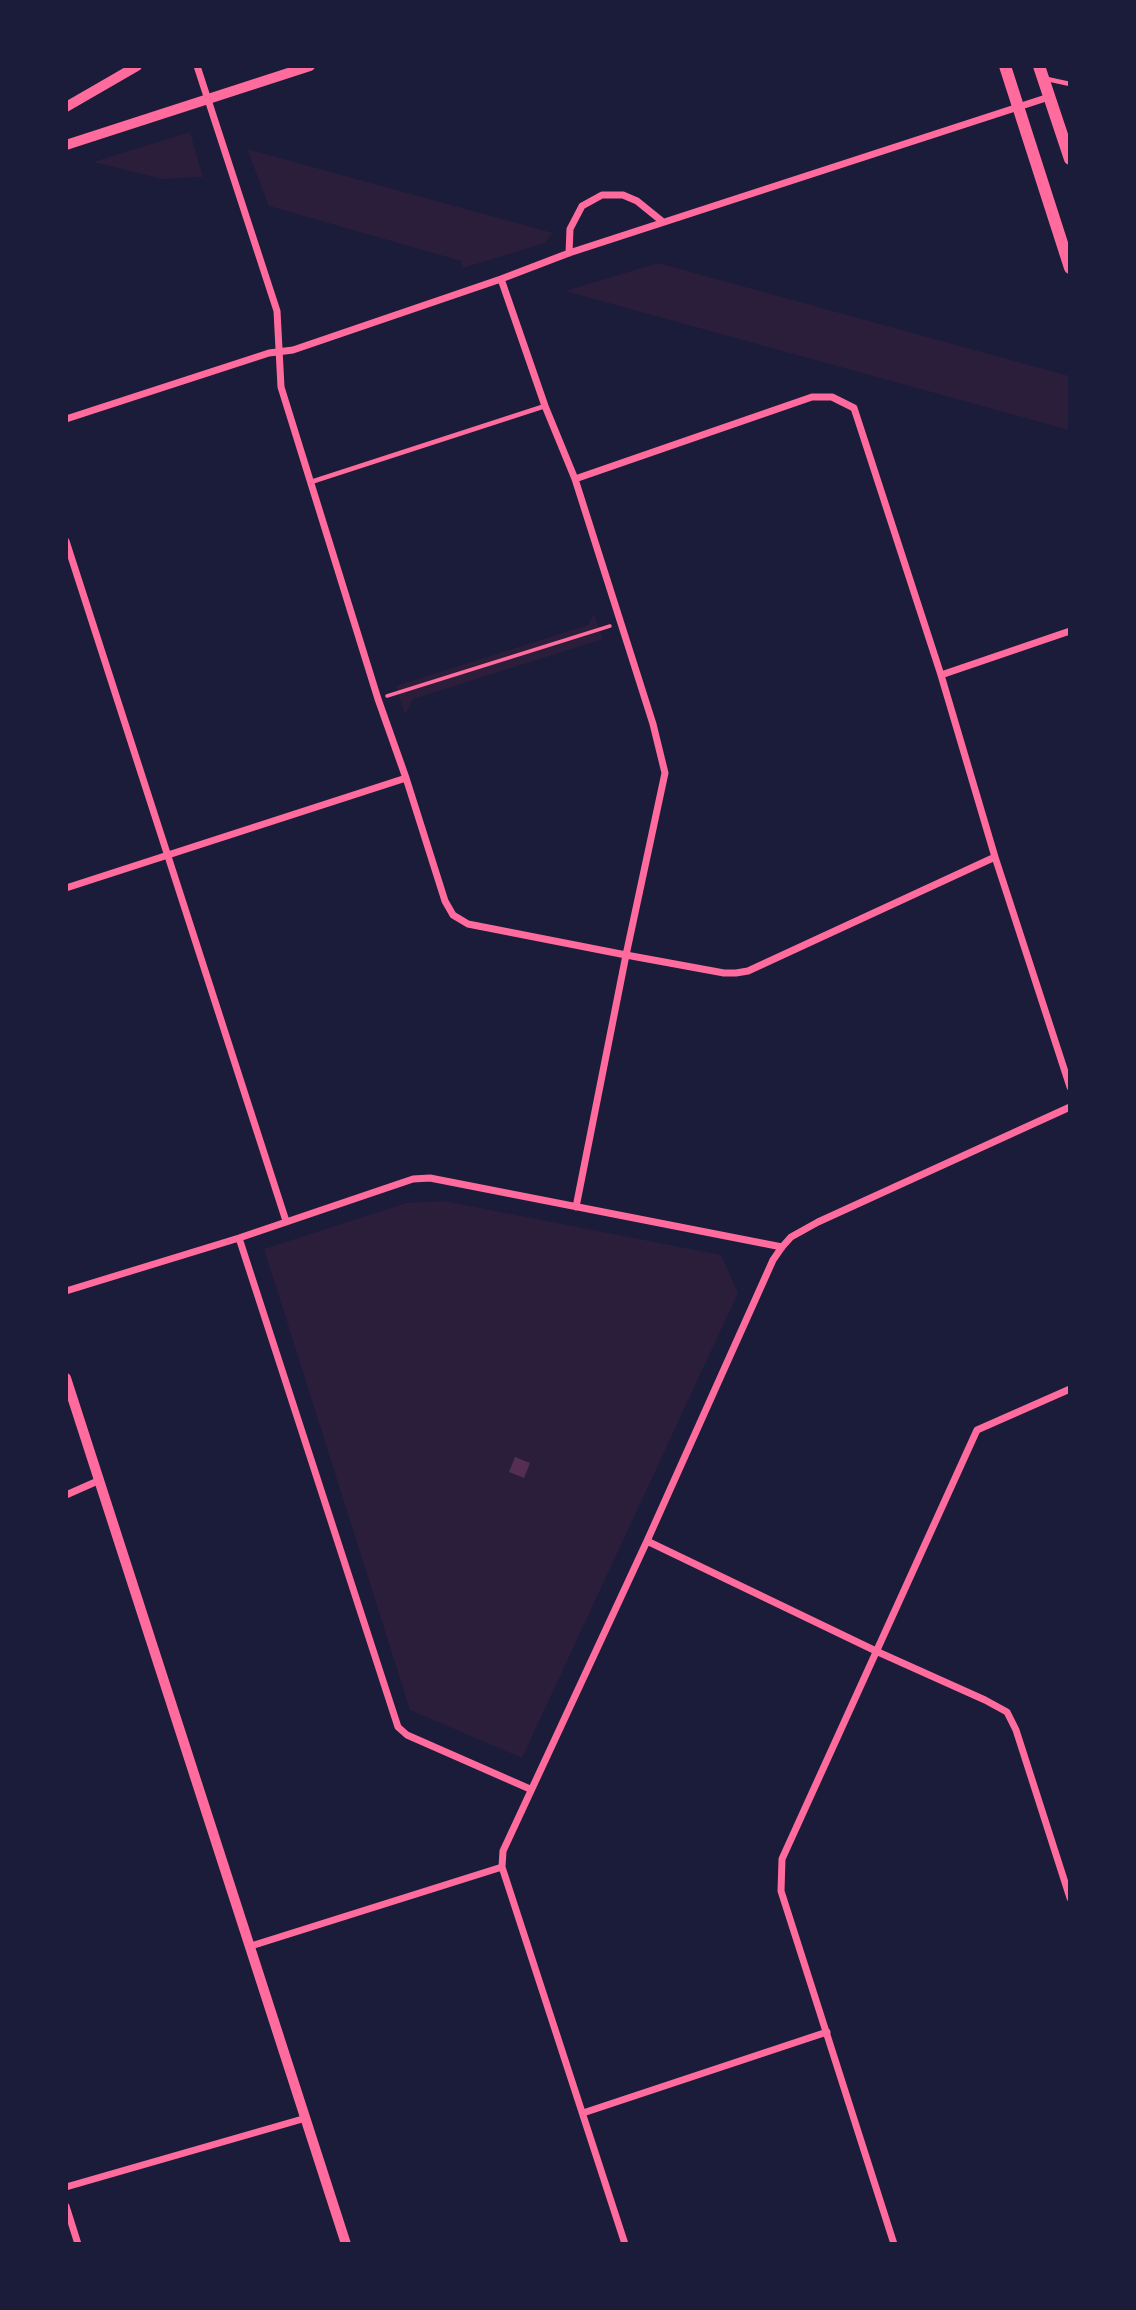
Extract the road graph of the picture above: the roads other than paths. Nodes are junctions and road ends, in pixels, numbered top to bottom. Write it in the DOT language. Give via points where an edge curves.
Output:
graph roads {
  1 [pos="136,66"];
  2 [pos="197,66"];
  3 [pos="310,66"];
  4 [pos="1005,66"];
  5 [pos="1041,72"];
  6 [pos="1069,85"];
  7 [pos="1049,97"];
  8 [pos="207,101"];
  9 [pos="66,107"];
  10 [pos="1017,108"];
  11 [pos="66,145"];
  12 [pos="1069,159"];
  13 [pos="663,222"];
  14 [pos="569,253"];
  15 [pos="1069,268"];
  16 [pos="501,279"];
  17 [pos="279,352"];
  18 [pos="545,406"];
  19 [pos="66,419"];
  20 [pos="575,479"];
  21 [pos="311,482"];
  22 [pos="66,541"];
  23 [pos="1069,631"];
  24 [pos="941,675"];
  25 [pos="406,778"];
  26 [pos="167,855"];
  27 [pos="995,857"];
  28 [pos="66,888"];
  29 [pos="625,955"];
  30 [pos="1069,1087"];
  31 [pos="1069,1107"];
  32 [pos="576,1207"];
  33 [pos="286,1221"];
  34 [pos="239,1238"];
  35 [pos="782,1247"];
  36 [pos="66,1291"];
  37 [pos="66,1378"];
  38 [pos="1069,1390"];
  39 [pos="100,1480"];
  40 [pos="66,1495"];
  41 [pos="647,1541"];
  42 [pos="878,1652"];
  43 [pos="530,1789"];
  44 [pos="502,1867"];
  45 [pos="1069,1898"];
  46 [pos="251,1946"];
  47 [pos="827,2032"];
  48 [pos="583,2113"];
  49 [pos="306,2118"];
  50 [pos="66,2187"];
  51 [pos="66,2206"];
  52 [pos="78,2244"];
  53 [pos="346,2244"];
  54 [pos="625,2244"];
  55 [pos="894,2244"];
  1 -- 9 [label="street"];
  2 -- 8 [label="street"];
  3 -- 8 [label="street"];
  4 -- 10 [label="main road"];
  5 -- 6 [label="lane"];
  5 -- 7 [label="main road"];
  7 -- 10 [label="street"];
  7 -- 12 [label="main road"];
  8 -- 11 [label="street"];
  8 -- 17 [label="street" via="277,312"];
  10 -- 13 [label="street"];
  10 -- 15 [label="main road"];
  13 -- 14 [label="street"];
  13 -- 14 [label="street" via="637,201 623,195 602,195 582,206 570,229"];
  14 -- 16 [label="street"];
  16 -- 17 [label="street"];
  16 -- 18 [label="street"];
  17 -- 19 [label="street"];
  17 -- 21 [label="street" via="281,387"];
  18 -- 20 [label="street"];
  18 -- 21 [label="lane"];
  20 -- 24 [label="street" via="811,397 832,397 854,408"];
  20 -- 29 [label="street" via="653,724 664,773"];
  21 -- 25 [label="street"];
  22 -- 26 [label="street"];
  23 -- 24 [label="street"];
  24 -- 27 [label="street"];
  25 -- 26 [label="street"];
  25 -- 29 [label="street" via="444,901 453,915 468,924"];
  26 -- 28 [label="street"];
  26 -- 33 [label="street"];
  27 -- 29 [label="street" via="748,971 724,973"];
  27 -- 30 [label="street"];
  29 -- 32 [label="street"];
  31 -- 35 [label="street" via="818,1222"];
  32 -- 33 [label="street" via="430,1178 413,1179"];
  32 -- 35 [label="street"];
  33 -- 34 [label="street"];
  34 -- 36 [label="street"];
  34 -- 43 [label="street" via="398,1727"];
  35 -- 41 [label="street"];
  37 -- 39 [label="street"];
  38 -- 42 [label="street" via="978,1430"];
  39 -- 40 [label="street"];
  39 -- 46 [label="street"];
  41 -- 42 [label="street"];
  41 -- 43 [label="street"];
  42 -- 45 [label="street" via="1007,1712"];
  42 -- 47 [label="street" via="782,1859 781,1891"];
  43 -- 44 [label="street" via="503,1851"];
  44 -- 46 [label="street"];
  44 -- 48 [label="street"];
  46 -- 49 [label="street"];
  47 -- 48 [label="street"];
  47 -- 55 [label="street"];
  48 -- 54 [label="street"];
  49 -- 50 [label="street"];
  49 -- 53 [label="street"];
  51 -- 52 [label="street"];
}
